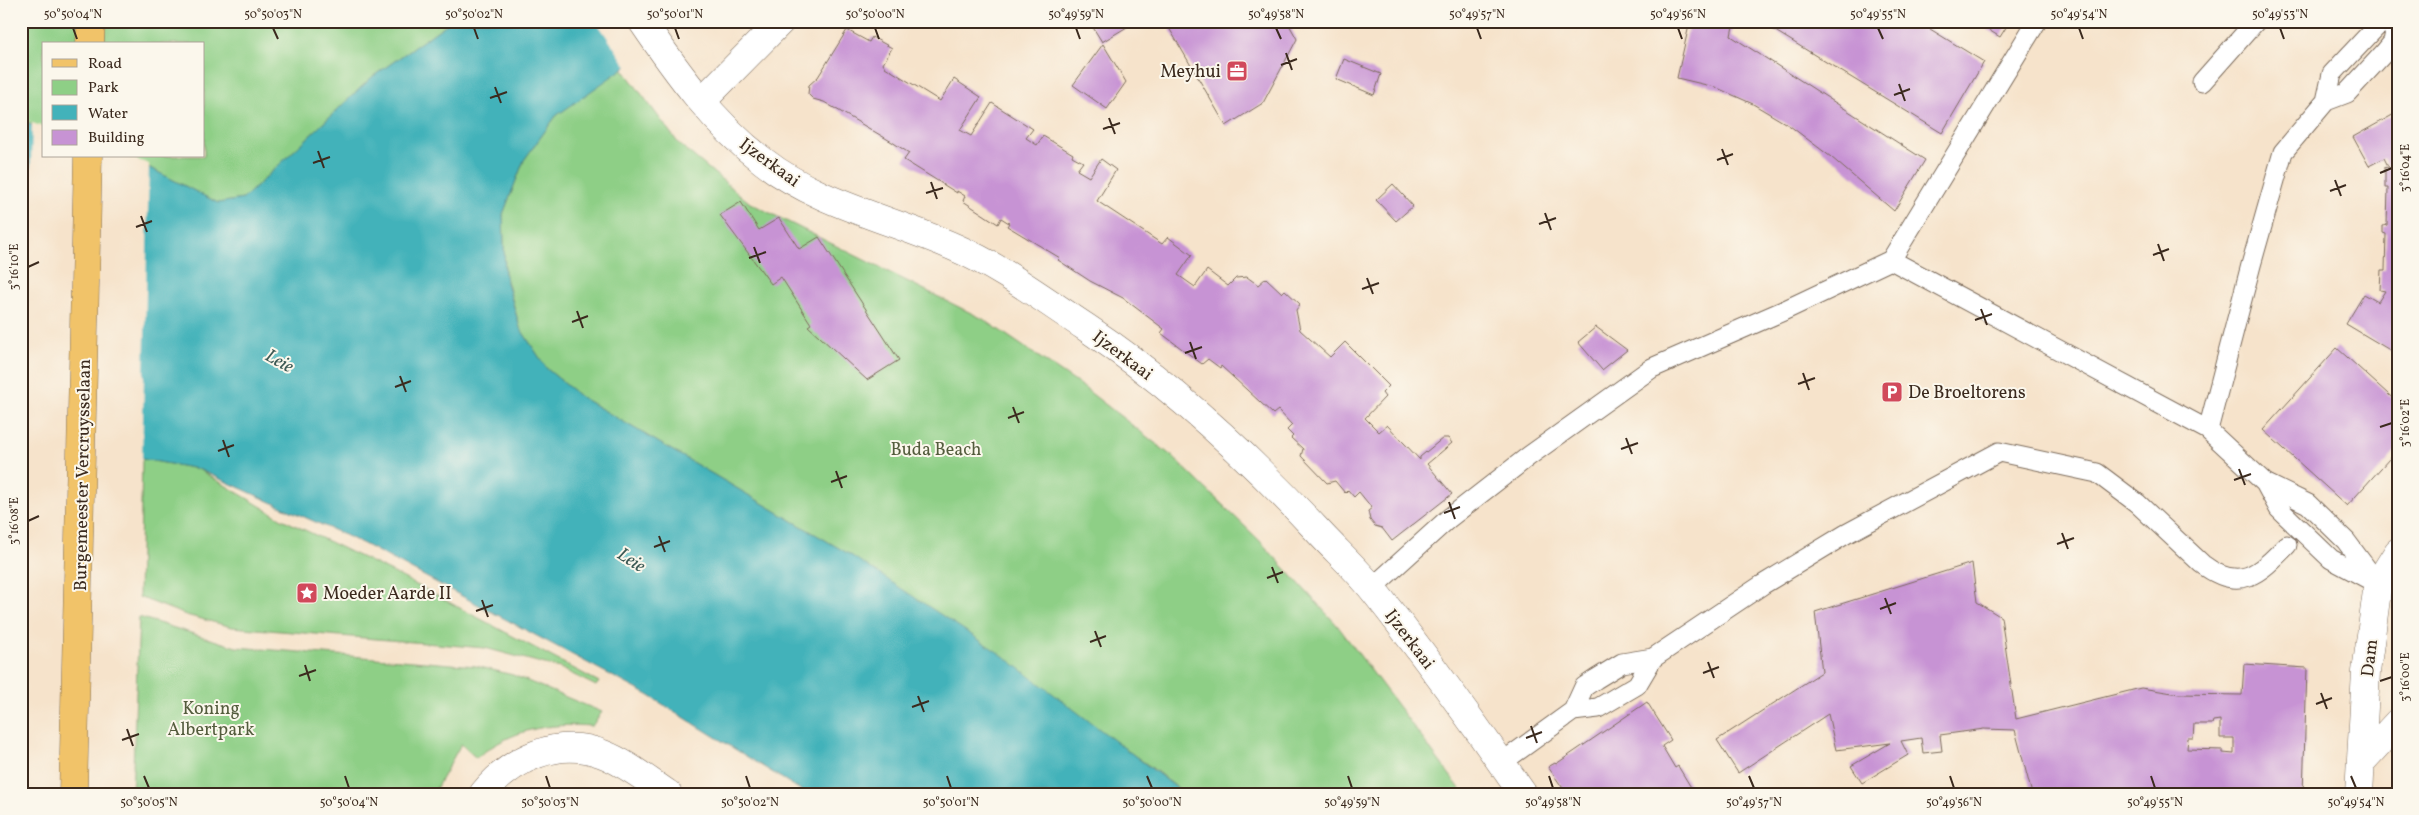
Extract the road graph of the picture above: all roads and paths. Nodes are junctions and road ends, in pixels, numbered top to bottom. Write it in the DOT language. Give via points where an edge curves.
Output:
graph roads {
  1 [pos="90,21"];
  2 [pos="642,21"];
  3 [pos="781,21"];
  4 [pos="2037,21"];
  5 [pos="2256,21"];
  6 [pos="2392,21"];
  7 [pos="2397,21"];
  8 [pos="90,42"];
  9 [pos="2202,82"];
  10 [pos="702,101"];
  11 [pos="2326,101"];
  12 [pos="88,158"];
  13 [pos="1891,260"];
  14 [pos="2208,430"];
  15 [pos="2286,545"];
  16 [pos="2398,552"];
  17 [pos="2378,584"];
  18 [pos="1372,588"];
  19 [pos="2398,608"];
  20 [pos="1653,658"];
  21 [pos="1574,711"];
  22 [pos="2398,722"];
  23 [pos="2362,761"];
  24 [pos="1501,763"];
  25 [pos="74,794"];
  26 [pos="484,794"];
  27 [pos="668,794"];
  28 [pos="1523,794"];
  29 [pos="2359,794"];
  1 -- 8 [label="main road"];
  2 -- 10 [label="street, Ijzerkaai" via="662,52"];
  3 -- 10 [label="street"];
  4 -- 13 [label="lane"];
  5 -- 9 [label="lane"];
  6 -- 11 [label="lane" via="2377,26 2332,74"];
  7 -- 11 [label="lane" via="2393,42 2384,53 2347,93"];
  10 -- 18 [label="street, Ijzerkaai" via="764,162 812,192 956,248 1006,275 1124,354 1234,444"];
  11 -- 14 [label="lane" via="2283,152"];
  12 -- 25 [label="main road, Burgemeester Vercruysselaan"];
  13 -- 14 [label="lane"];
  13 -- 18 [label="lane" via="1652,368 1529,456 1448,520"];
  14 -- 17 [label="lane" via="2265,483 2279,510 2331,559"];
  15 -- 20 [label="lane" via="2263,570 2252,576 2227,578 2202,564 2137,502 2097,474 1999,452 1846,534"];
  16 -- 17 [label="street, Dam"];
  17 -- 19 [label="street"];
  17 -- 23 [label="street, Dam" via="2366,672"];
  18 -- 24 [label="street, Ijzerkaai"];
  20 -- 21 [label="lane" via="1637,684 1598,708"];
  20 -- 21 [label="lane" via="1622,663 1584,687"];
  21 -- 24 [label="lane"];
  22 -- 23 [label="street"];
  23 -- 29 [label="street, Dam"];
  24 -- 28 [label="street, Ijzerkaai"];
  26 -- 27 [label="street" via="506,770 527,757 551,750 576,748 601,753"];
}
